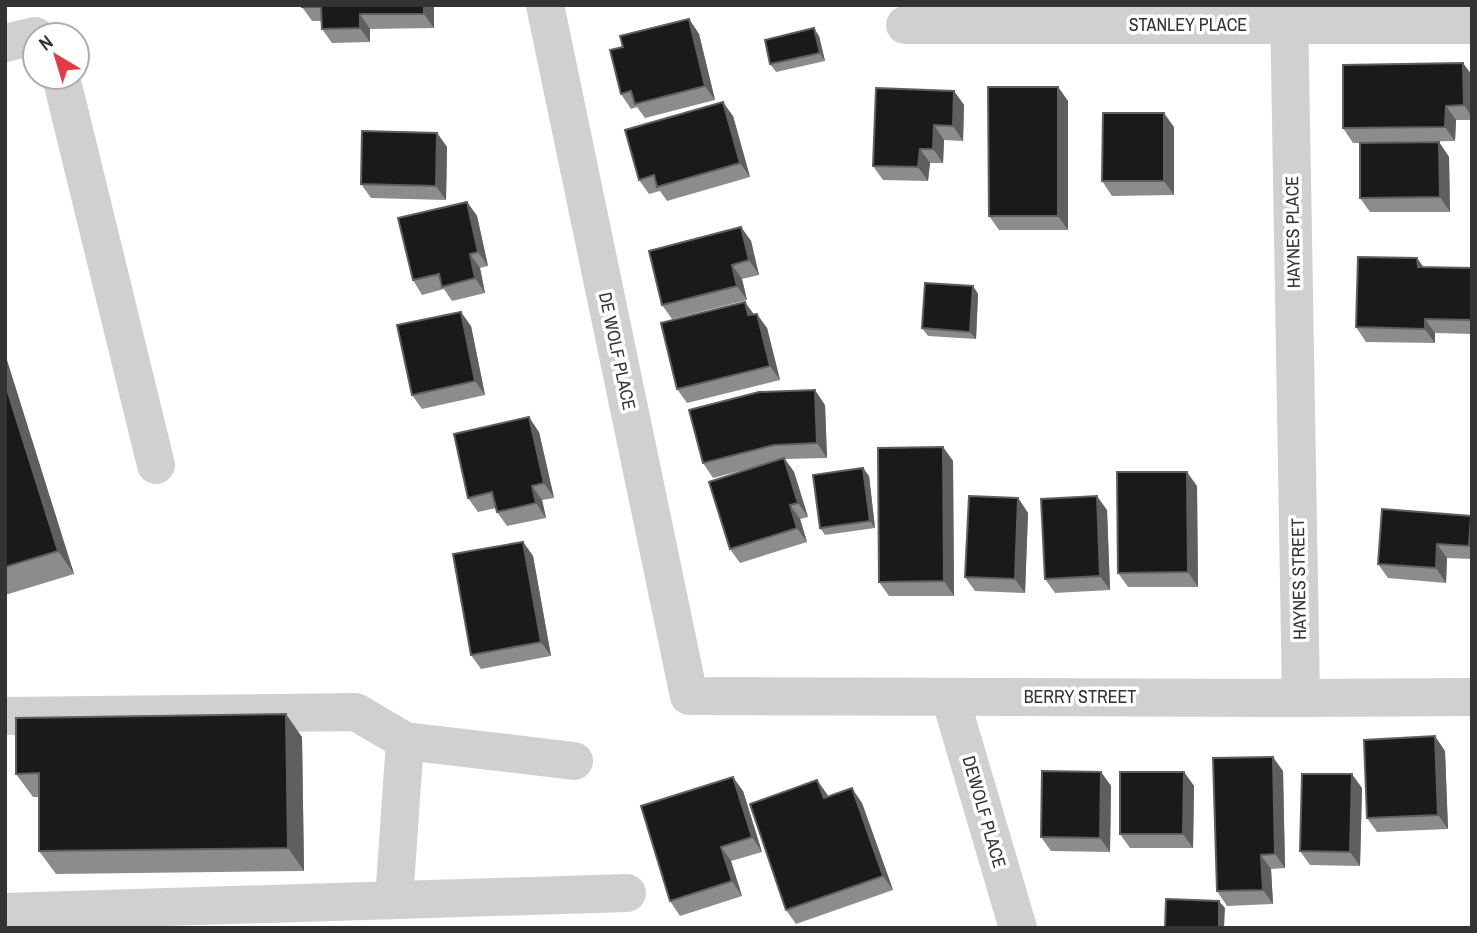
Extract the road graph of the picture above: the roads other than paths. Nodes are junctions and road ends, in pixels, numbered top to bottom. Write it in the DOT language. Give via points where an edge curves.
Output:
graph roads {
  1 [pos="545,5"];
  2 [pos="1289,15"];
  3 [pos="905,24"];
  4 [pos="1472,25"];
  5 [pos="64,91"];
  6 [pos="1297,459"];
  7 [pos="156,465"];
  8 [pos="689,696"];
  9 [pos="950,697"];
  10 [pos="1472,697"];
  11 [pos="1301,698"];
  12 [pos="5,716"];
  13 [pos="405,741"];
  14 [pos="574,761"];
  15 [pos="627,893"];
  16 [pos="394,900"];
  17 [pos="5,912"];
  18 [pos="1018,928"];
  1 -- 8 [label="street, DE WOLF PLACE"];
  2 -- 3 [label="street, STANLEY PLACE"];
  2 -- 4 [label="street, STANLEY PLACE"];
  2 -- 6 [label="street, HAYNES PLACE"];
  5 -- 7 [label="street"];
  6 -- 11 [label="street, HAYNES STREET"];
  8 -- 9 [label="street, BERRY STREET"];
  9 -- 11 [label="street, BERRY STREET"];
  9 -- 18 [label="street, DEWOLF PLACE"];
  10 -- 11 [label="street, BERRY STREET"];
  12 -- 13 [label="street" via="356,712"];
  13 -- 14 [label="street"];
  13 -- 16 [label="street"];
  15 -- 16 [label="street"];
  16 -- 17 [label="street"];
}
